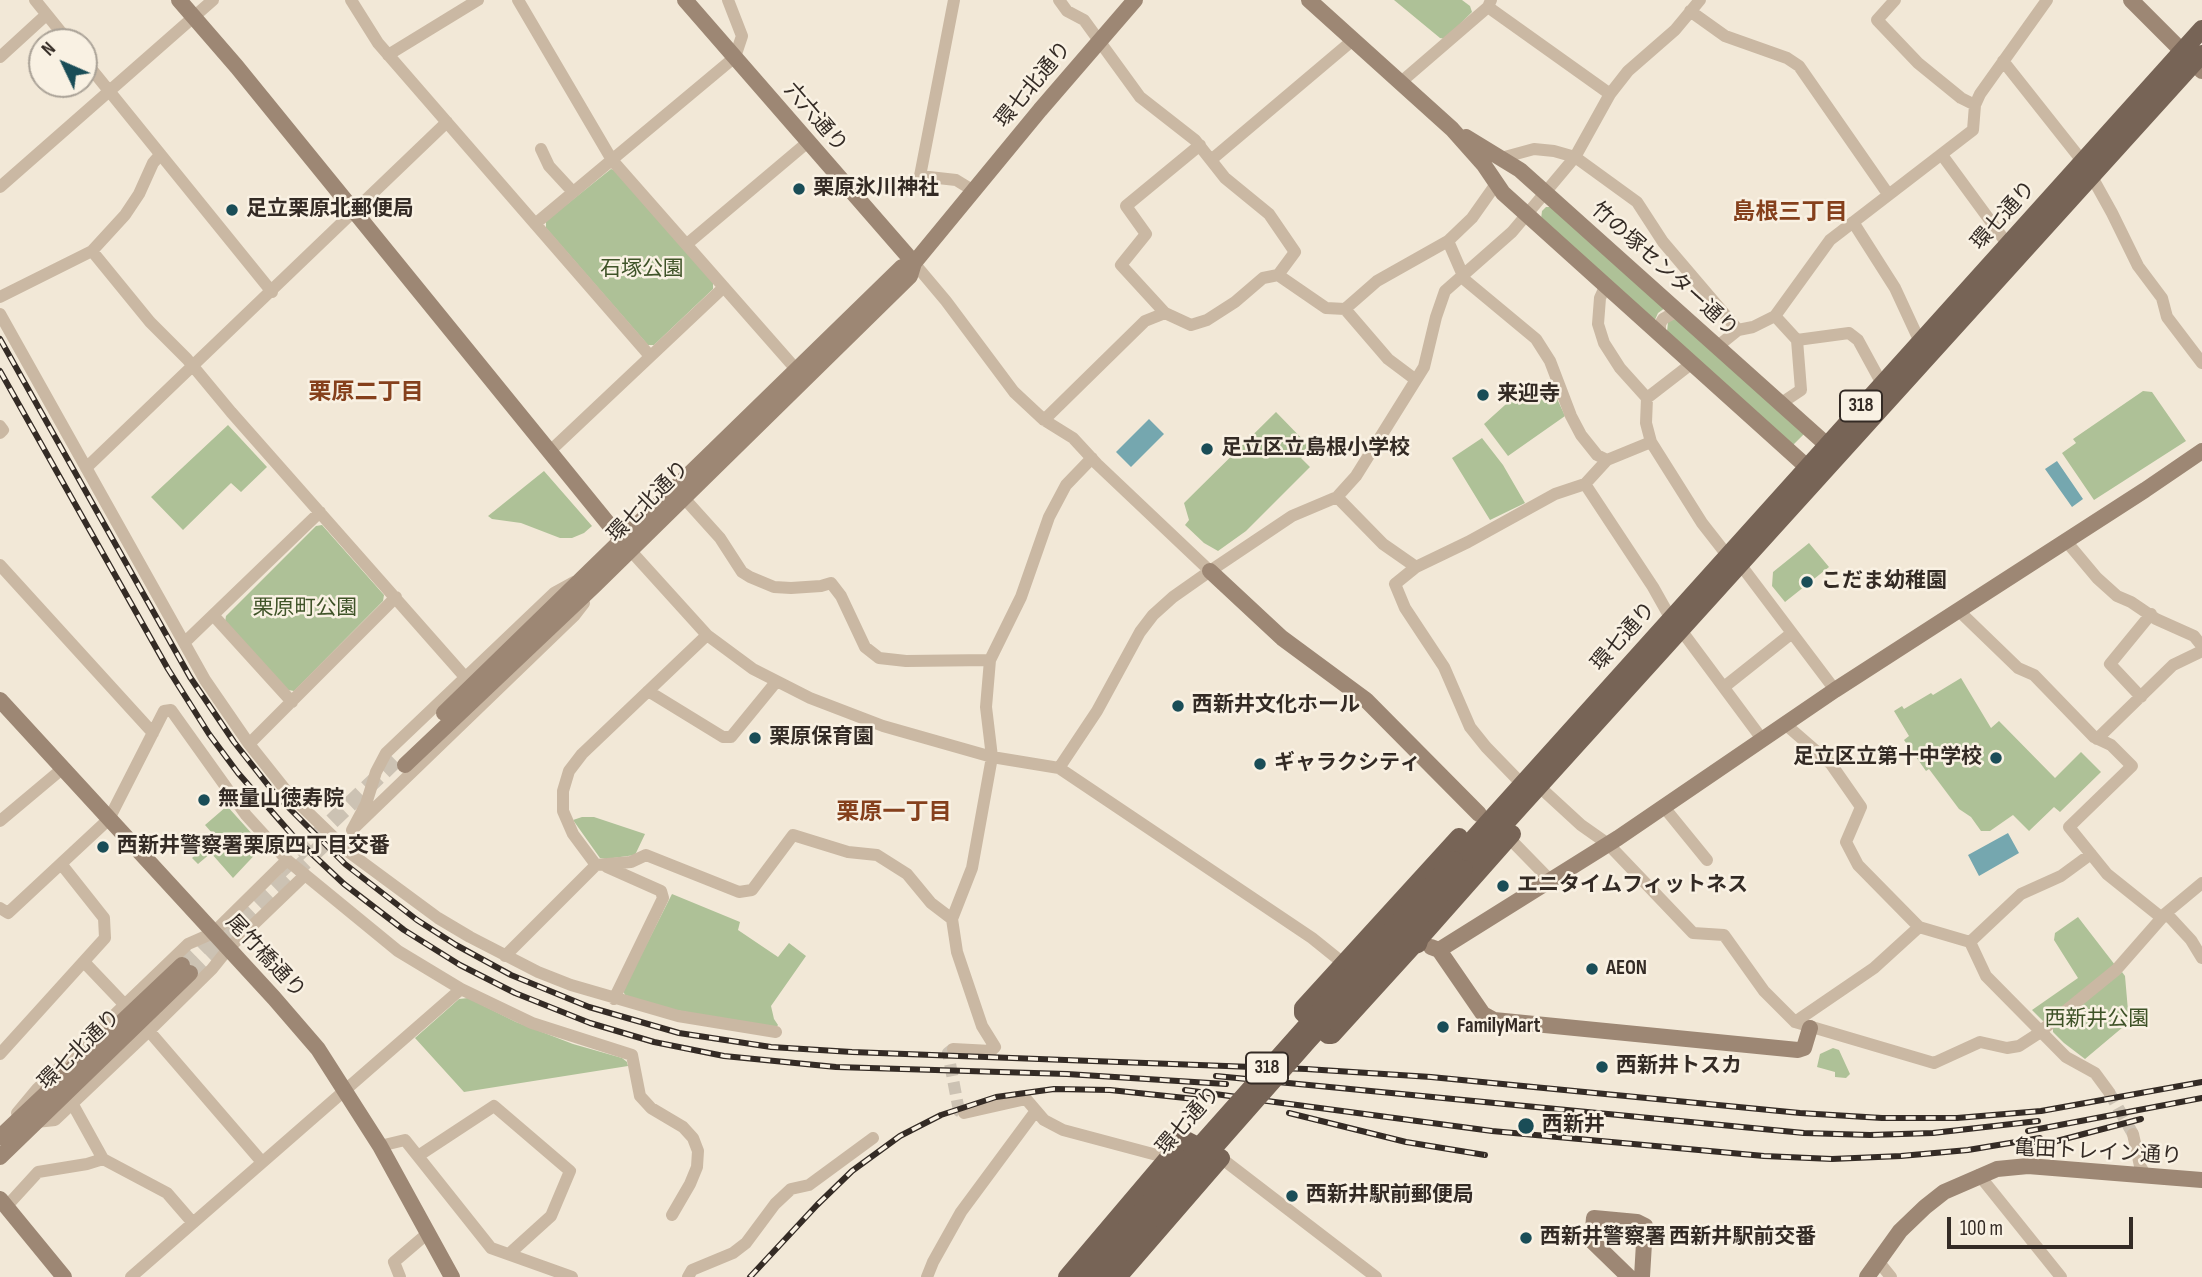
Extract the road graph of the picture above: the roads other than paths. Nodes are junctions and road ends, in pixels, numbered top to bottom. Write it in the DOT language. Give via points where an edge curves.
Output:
graph roads {
  1 [pos="34,0"];
  2 [pos="179,0"];
  3 [pos="213,0"];
  4 [pos="351,0"];
  5 [pos="478,0"];
  6 [pos="518,0"];
  7 [pos="685,0"];
  8 [pos="728,0"];
  9 [pos="954,0"];
  10 [pos="1059,0"];
  11 [pos="1135,0"];
  12 [pos="1309,0"];
  13 [pos="1700,0"];
  14 [pos="1895,0"];
  15 [pos="2047,0"];
  16 [pos="2130,0"];
  17 [pos="1490,4"];
  18 [pos="1690,11"];
  19 [pos="46,15"];
  20 [pos="194,18"];
  21 [pos="57,28"];
  22 [pos="2202,29"];
  23 [pos="1353,40"];
  24 [pos="1099,41"];
  25 [pos="388,55"];
  26 [pos="0,57"];
  27 [pos="735,57"];
  28 [pos="2195,60"];
  29 [pos="2003,61"];
  30 [pos="98,77"];
  31 [pos="1401,82"];
  32 [pos="109,90"];
  33 [pos="1610,94"];
  34 [pos="1975,105"];
  35 [pos="447,122"];
  36 [pos="1452,129"];
  37 [pos="808,142"];
  38 [pos="1200,145"];
  39 [pos="541,149"];
  40 [pos="160,155"];
  41 [pos="1942,155"];
  42 [pos="1574,157"];
  43 [pos="1501,158"];
  44 [pos="1211,159"];
  45 [pos="612,160"];
  46 [pos="2087,169"];
  47 [pos="1496,184"];
  48 [pos="0,187"];
  49 [pos="974,191"];
  50 [pos="573,192"];
  51 [pos="1545,192"];
  52 [pos="1888,194"];
  53 [pos="355,212"];
  54 [pos="1527,215"];
  55 [pos="1853,222"];
  56 [pos="535,224"];
  57 [pos="1448,242"];
  58 [pos="687,244"];
  59 [pos="2008,245"];
  60 [pos="92,251"];
  61 [pos="914,263"];
  62 [pos="1278,275"];
  63 [pos="1461,275"];
  64 [pos="1605,286"];
  65 [pos="724,287"];
  66 [pos="272,292"];
  67 [pos="0,297"];
  68 [pos="1345,309"];
  69 [pos="1677,310"];
  70 [pos="0,313"];
  71 [pos="1165,313"];
  72 [pos="1775,316"];
  73 [pos="1738,330"];
  74 [pos="1660,336"];
  75 [pos="1797,340"];
  76 [pos="1920,342"];
  77 [pos="1718,346"];
  78 [pos="650,356"];
  79 [pos="2202,363"];
  80 [pos="1691,364"];
  81 [pos="194,367"];
  82 [pos="801,375"];
  83 [pos="1416,380"];
  84 [pos="1882,384"];
  85 [pos="1647,398"];
  86 [pos="1780,404"];
  87 [pos="1044,420"];
  88 [pos="0,426"];
  89 [pos="0,433"];
  90 [pos="1651,442"];
  91 [pos="1833,450"];
  92 [pos="2202,451"];
  93 [pos="549,452"];
  94 [pos="1091,458"];
  95 [pos="1607,460"];
  96 [pos="86,468"];
  97 [pos="1813,472"];
  98 [pos="1585,484"];
  99 [pos="683,497"];
  100 [pos="1337,497"];
  101 [pos="320,512"];
  102 [pos="2066,541"];
  103 [pos="626,545"];
  104 [pos="1733,560"];
  105 [pos="0,565"];
  106 [pos="1416,567"];
  107 [pos="1210,571"];
  108 [pos="590,580"];
  109 [pos="396,597"];
  110 [pos="1959,611"];
  111 [pos="2151,614"];
  112 [pos="213,615"];
  113 [pos="1676,624"];
  114 [pos="1792,633"];
  115 [pos="708,635"];
  116 [pos="185,642"];
  117 [pos="2202,648"];
  118 [pos="990,660"];
  119 [pos="465,677"];
  120 [pos="776,682"];
  121 [pos="1724,687"];
  122 [pos="1835,690"];
  123 [pos="648,691"];
  124 [pos="2141,697"];
  125 [pos="0,701"];
  126 [pos="292,702"];
  127 [pos="1785,724"];
  128 [pos="153,733"];
  129 [pos="1762,738"];
  130 [pos="2098,739"];
  131 [pos="249,744"];
  132 [pos="992,757"];
  133 [pos="401,762"];
  134 [pos="1059,768"];
  135 [pos="1548,768"];
  136 [pos="62,769"];
  137 [pos="1518,780"];
  138 [pos="1544,791"];
  139 [pos="1663,806"];
  140 [pos="1479,814"];
  141 [pos="109,819"];
  142 [pos="0,821"];
  143 [pos="352,830"];
  144 [pos="1509,838"];
  145 [pos="339,843"];
  146 [pos="1608,844"];
  147 [pos="2091,855"];
  148 [pos="287,860"];
  149 [pos="1707,860"];
  150 [pos="1459,864"];
  151 [pos="62,865"];
  152 [pos="600,865"];
  153 [pos="304,876"];
  154 [pos="1550,880"];
  155 [pos="2202,883"];
  156 [pos="0,908"];
  157 [pos="2164,916"];
  158 [pos="952,919"];
  159 [pos="1919,927"];
  160 [pos="213,933"];
  161 [pos="1970,942"];
  162 [pos="1418,944"];
  163 [pos="228,949"];
  164 [pos="1439,950"];
  165 [pos="505,956"];
  166 [pos="2202,958"];
  167 [pos="84,962"];
  168 [pos="1343,963"];
  169 [pos="461,989"];
  170 [pos="1373,990"];
  171 [pos="614,999"];
  172 [pos="124,1004"];
  173 [pos="1802,1025"];
  174 [pos="149,1031"];
  175 [pos="2042,1031"];
  176 [pos="776,1032"];
  177 [pos="953,1049"];
  178 [pos="0,1054"];
  179 [pos="346,1090"];
  180 [pos="2109,1092"];
  181 [pos="72,1103"];
  182 [pos="1035,1112"];
  183 [pos="964,1113"];
  184 [pos="36,1122"];
  185 [pos="0,1133"];
  186 [pos="2133,1134"];
  187 [pos="873,1138"];
  188 [pos="380,1146"];
  189 [pos="418,1156"];
  190 [pos="0,1157"];
  191 [pos="1168,1158"];
  192 [pos="1221,1158"];
  193 [pos="103,1159"];
  194 [pos="262,1162"];
  195 [pos="2145,1174"];
  196 [pos="1979,1175"];
  197 [pos="2202,1180"];
  198 [pos="3,1203"];
  199 [pos="672,1215"];
  200 [pos="192,1223"];
  201 [pos="428,1233"];
  202 [pos="509,1254"];
  203 [pos="1878,1261"];
  204 [pos="64,1277"];
  205 [pos="131,1277"];
  206 [pos="400,1277"];
  207 [pos="452,1277"];
  208 [pos="572,1277"];
  209 [pos="688,1277"];
  210 [pos="927,1277"];
  211 [pos="1067,1277"];
  212 [pos="1083,1277"];
  213 [pos="1100,1277"];
  214 [pos="1118,1277"];
  215 [pos="1376,1277"];
  216 [pos="1629,1277"];
  217 [pos="1642,1277"];
  218 [pos="1867,1277"];
  219 [pos="1891,1277"];
  220 [pos="2061,1277"];
  1 -- 19 [label="street"];
  2 -- 20 [label="street"];
  3 -- 20 [label="street"];
  4 -- 25 [label="street"];
  5 -- 25 [label="street"];
  6 -- 45 [label="street"];
  7 -- 27 [label="street, 六六通り"];
  8 -- 27 [label="street" via="742,36"];
  9 -- 49 [label="street" via="920,176 956,180"];
  10 -- 24 [label="street" via="1067,11 1084,20"];
  11 -- 24 [label="street, 環七北通り"];
  12 -- 23 [label="street, 竹の塚センター通り"];
  13 -- 18 [label="street"];
  14 -- 34 [label="street" via="1877,20 1918,63"];
  15 -- 29 [label="street"];
  16 -- 28 [label="street"];
  17 -- 31 [label="street"];
  17 -- 33 [label="street"];
  18 -- 33 [label="street"];
  18 -- 52 [label="street" via="1725,36 1798,66"];
  19 -- 21 [label="street"];
  19 -- 26 [label="street"];
  20 -- 32 [label="street"];
  20 -- 53 [label="street"];
  22 -- 28 [label="main road, 環七通り / 318"];
  23 -- 31 [label="street, 竹の塚センター通り"];
  23 -- 44 [label="street"];
  24 -- 38 [label="street" via="1140,97"];
  24 -- 49 [label="street, 環七北通り"];
  25 -- 35 [label="street"];
  27 -- 37 [label="street, 六六通り"];
  27 -- 45 [label="street"];
  28 -- 46 [label="main road, 環七通り / 318"];
  29 -- 34 [label="street"];
  29 -- 46 [label="street"];
  30 -- 32 [label="street"];
  31 -- 36 [label="street, 竹の塚センター通り"];
  32 -- 40 [label="street"];
  32 -- 48 [label="street"];
  33 -- 42 [label="street"];
  34 -- 41 [label="street" via="1973,130"];
  35 -- 53 [label="street"];
  35 -- 56 [label="street"];
  36 -- 43 [label="street, 竹の塚センター通り"];
  36 -- 47 [label="street, 竹の塚センター通り"];
  37 -- 58 [label="street"];
  37 -- 61 [label="street, 六六通り"];
  38 -- 44 [label="street"];
  38 -- 71 [label="street" via="1126,205 1146,234 1121,265"];
  39 -- 50 [label="street" via="549,166"];
  40 -- 60 [label="street" via="125,215"];
  40 -- 66 [label="street"];
  41 -- 52 [label="street"];
  41 -- 59 [label="street"];
  42 -- 43 [label="street" via="1534,149"];
  42 -- 51 [label="street"];
  42 -- 73 [label="street" via="1637,202 1663,242"];
  43 -- 51 [label="street, 竹の塚センター通り"];
  44 -- 62 [label="street" via="1225,178 1269,214 1295,252"];
  45 -- 50 [label="street"];
  45 -- 58 [label="street"];
  46 -- 59 [label="main road, 環七通り / 318"];
  46 -- 79 [label="street" via="2138,266 2162,298 2167,317"];
  46 -- 91 [label="main road, 環七通り / 318" via="2017,256"];
  47 -- 54 [label="street, 竹の塚センター通り"];
  47 -- 57 [label="street"];
  49 -- 61 [label="street, 環七北通り"];
  50 -- 56 [label="street"];
  51 -- 54 [label="street"];
  51 -- 69 [label="street, 竹の塚センター通り"];
  52 -- 55 [label="street"];
  53 -- 66 [label="street"];
  53 -- 93 [label="street"];
  54 -- 63 [label="street"];
  54 -- 64 [label="street, 竹の塚センター通り"];
  55 -- 72 [label="street" via="1830,240"];
  55 -- 76 [label="street" via="1895,288"];
  56 -- 78 [label="street"];
  57 -- 63 [label="street"];
  57 -- 68 [label="street" via="1377,281"];
  58 -- 65 [label="street"];
  59 -- 76 [label="main road, 環七通り / 318"];
  60 -- 67 [label="street"];
  60 -- 81 [label="street"];
  61 -- 82 [label="street, 環七北通り" via="910,276"];
  61 -- 87 [label="street" via="1014,392"];
  62 -- 68 [label="street" via="1326,308"];
  62 -- 71 [label="street" via="1263,278 1207,320 1191,325"];
  63 -- 83 [label="street" via="1445,291 1424,368"];
  63 -- 95 [label="street" via="1536,339 1581,435"];
  64 -- 74 [label="street, 竹の塚センター通り"];
  64 -- 85 [label="street" via="1598,324 1604,342"];
  65 -- 78 [label="street"];
  65 -- 82 [label="street"];
  66 -- 81 [label="street"];
  68 -- 83 [label="street" via="1388,359"];
  69 -- 74 [label="street" via="1660,324"];
  69 -- 77 [label="street, 竹の塚センター通り"];
  70 -- 96 [label="street"];
  71 -- 87 [label="street" via="1145,321"];
  72 -- 73 [label="street"];
  72 -- 75 [label="street"];
  73 -- 77 [label="street"];
  74 -- 80 [label="street, 竹の塚センター通り"];
  75 -- 84 [label="street" via="1849,333 1858,340"];
  75 -- 86 [label="street" via="1801,390"];
  76 -- 84 [label="main road, 環七通り / 318"];
  77 -- 86 [label="street, 竹の塚センター通り"];
  78 -- 93 [label="street"];
  80 -- 85 [label="street"];
  80 -- 97 [label="street, 竹の塚センター通り"];
  81 -- 96 [label="street"];
  81 -- 101 [label="street"];
  82 -- 99 [label="street, 環七北通り"];
  82 -- 103 [label="street, 環七北通り"];
  83 -- 100 [label="street" via="1356,476"];
  84 -- 91 [label="main road, 環七通り / 318"];
  85 -- 90 [label="street"];
  86 -- 91 [label="street, 竹の塚センター通り"];
  87 -- 94 [label="street" via="1073,438"];
  88 -- 89 [label="street"];
  90 -- 95 [label="street"];
  90 -- 104 [label="street" via="1702,523"];
  91 -- 97 [label="main road, 環七通り / 318"];
  92 -- 102 [label="street"];
  93 -- 103 [label="street"];
  94 -- 107 [label="street"];
  94 -- 118 [label="street" via="1066,485 1049,517 1021,597"];
  95 -- 98 [label="street"];
  96 -- 116 [label="street"];
  97 -- 104 [label="main road, 環七通り / 318"];
  98 -- 106 [label="street" via="1555,494"];
  98 -- 113 [label="street"];
  99 -- 103 [label="street, 環七北通り"];
  99 -- 118 [label="street" via="750,577 774,587 831,583 865,647 879,658"];
  100 -- 106 [label="street" via="1383,544"];
  100 -- 107 [label="street" via="1292,516"];
  101 -- 109 [label="street"];
  101 -- 112 [label="street"];
  102 -- 110 [label="street"];
  102 -- 111 [label="street" via="2117,596"];
  103 -- 108 [label="street, 環七北通り"];
  103 -- 115 [label="street"];
  104 -- 113 [label="main road, 環七通り / 318"];
  104 -- 114 [label="street"];
  105 -- 128 [label="street"];
  106 -- 137 [label="street" via="1395,584 1405,608 1444,667 1470,727"];
  107 -- 134 [label="street" via="1153,615"];
  107 -- 140 [label="street" via="1282,638 1366,700"];
  108 -- 119 [label="street" via="554,593"];
  108 -- 133 [label="street, 環七北通り"];
  108 -- 143 [label="street" via="574,616"];
  109 -- 119 [label="street"];
  109 -- 126 [label="street"];
  110 -- 122 [label="street"];
  110 -- 130 [label="street" via="2018,668 2034,675"];
  111 -- 117 [label="street" via="2194,636"];
  111 -- 124 [label="street" via="2110,664"];
  112 -- 116 [label="street"];
  112 -- 126 [label="street"];
  113 -- 121 [label="street"];
  113 -- 135 [label="main road, 環七通り / 318"];
  114 -- 121 [label="street"];
  114 -- 122 [label="street"];
  115 -- 120 [label="street"];
  115 -- 123 [label="street"];
  116 -- 131 [label="street"];
  117 -- 124 [label="street" via="2173,665"];
  118 -- 132 [label="street" via="986,706"];
  119 -- 143 [label="street" via="386,753"];
  120 -- 123 [label="street" via="731,737 723,737"];
  120 -- 132 [label="street" via="842,712"];
  121 -- 129 [label="street"];
  122 -- 127 [label="street"];
  123 -- 152 [label="street" via="582,754 565,781 562,800 567,823"];
  124 -- 130 [label="street"];
  125 -- 136 [label="street, 尾竹橋通り"];
  126 -- 131 [label="street"];
  127 -- 129 [label="street"];
  127 -- 159 [label="street" via="1831,764 1861,807 1846,842 1858,865"];
  128 -- 141 [label="street"];
  128 -- 148 [label="street" via="164,711 172,710 246,815"];
  129 -- 139 [label="street"];
  130 -- 147 [label="street" via="2132,766 2070,827"];
  131 -- 145 [label="street" via="288,793"];
  132 -- 134 [label="street"];
  132 -- 158 [label="street" via="972,868"];
  134 -- 168 [label="street"];
  135 -- 137 [label="main road"];
  135 -- 138 [label="main road"];
  135 -- 150 [label="main road, 環七通り / 318"];
  136 -- 141 [label="street, 尾竹橋通り"];
  136 -- 142 [label="street"];
  137 -- 140 [label="main road"];
  138 -- 144 [label="main road"];
  138 -- 146 [label="street"];
  139 -- 146 [label="street"];
  139 -- 149 [label="street"];
  140 -- 168 [label="main road"];
  141 -- 151 [label="street"];
  141 -- 160 [label="street, 尾竹橋通り"];
  143 -- 145 [label="street"];
  144 -- 154 [label="street"];
  144 -- 162 [label="main road"];
  145 -- 165 [label="street" via="438,918"];
  146 -- 154 [label="street"];
  146 -- 173 [label="street" via="1693,933 1724,935 1764,991"];
  147 -- 157 [label="street" via="2107,874"];
  147 -- 161 [label="street" via="2061,876 2021,894"];
  148 -- 153 [label="street"];
  148 -- 160 [label="street"];
  150 -- 212 [label="main road, 環七通り / 318, bridge"];
  150 -- 213 [label="main road, 環七通り / 318, bridge"];
  151 -- 156 [label="street" via="8,913"];
  151 -- 167 [label="street" via="104,918 105,938"];
  152 -- 158 [label="street" via="631,862 646,855 739,892 752,890 793,835 877,855 908,874"];
  152 -- 165 [label="street"];
  152 -- 171 [label="street" via="661,891 663,898"];
  153 -- 163 [label="street"];
  153 -- 169 [label="street" via="398,951"];
  154 -- 164 [label="street"];
  155 -- 157 [label="street"];
  157 -- 166 [label="street" via="2191,940"];
  157 -- 175 [label="street" via="2116,970"];
  158 -- 177 [label="street" via="957,953 982,1026 995,1047 991,1051"];
  159 -- 161 [label="street"];
  159 -- 173 [label="street"];
  160 -- 163 [label="street, 尾竹橋通り"];
  160 -- 172 [label="street" via="188,944"];
  161 -- 175 [label="street" via="1986,976"];
  162 -- 164 [label="street"];
  162 -- 170 [label="main road"];
  163 -- 174 [label="street"];
  163 -- 179 [label="street, 尾竹橋通り" via="298,1025"];
  164 -- 173 [label="street" via="1483,1014 1493,1020 1798,1051 1805,1045"];
  165 -- 171 [label="street"];
  167 -- 172 [label="street"];
  167 -- 178 [label="street"];
  168 -- 170 [label="street"];
  168 -- 170 [label="main road" via="1303,1008 1311,1021 1331,1036"];
  169 -- 179 [label="street"];
  169 -- 199 [label="street" via="532,1023 632,1055 640,1096 682,1126 698,1152 694,1176"];
  171 -- 176 [label="street" via="678,1016"];
  172 -- 185 [label="street" via="37,1089"];
  173 -- 175 [label="street" via="1934,1063 1980,1042 2019,1046"];
  174 -- 181 [label="street"];
  174 -- 194 [label="street"];
  175 -- 180 [label="street" via="2066,1057 2095,1073"];
  179 -- 188 [label="street, 尾竹橋通り"];
  179 -- 194 [label="street"];
  181 -- 184 [label="street" via="55,1121"];
  181 -- 193 [label="street"];
  182 -- 183 [label="street" via="1026,1099"];
  182 -- 191 [label="street" via="1063,1130"];
  182 -- 210 [label="street" via="961,1213"];
  184 -- 185 [label="street, 環七北通り" via="186,969"];
  184 -- 190 [label="street, 環七北通り"];
  186 -- 195 [label="street"];
  187 -- 209 [label="street" via="809,1185 791,1189 746,1243 692,1270"];
  188 -- 189 [label="street" via="405,1140"];
  188 -- 201 [label="street, 尾竹橋通り"];
  189 -- 202 [label="street" via="491,1248"];
  189 -- 202 [label="street" via="494,1106 570,1171 551,1216"];
  191 -- 192 [label="main road" via="1184,1139"];
  191 -- 211 [label="main road"];
  192 -- 214 [label="main road"];
  192 -- 215 [label="street"];
  193 -- 198 [label="street" via="38,1172"];
  193 -- 200 [label="street" via="167,1193"];
  194 -- 200 [label="street"];
  195 -- 196 [label="street, 亀田トレイン通り" via="2028,1166"];
  195 -- 197 [label="street, 亀田トレイン通り"];
  196 -- 203 [label="street, 亀田トレイン通り" via="1925,1207"];
  196 -- 220 [label="street"];
  198 -- 204 [label="street"];
  200 -- 205 [label="street"];
  201 -- 206 [label="street" via="394,1262"];
  201 -- 207 [label="street, 尾竹橋通り"];
  202 -- 208 [label="street"];
  203 -- 218 [label="street, 亀田トレイン通り"];
  203 -- 219 [label="street"];
  216 -- 217 [label="street" via="1592,1241 1594,1218 1645,1226"];
}
